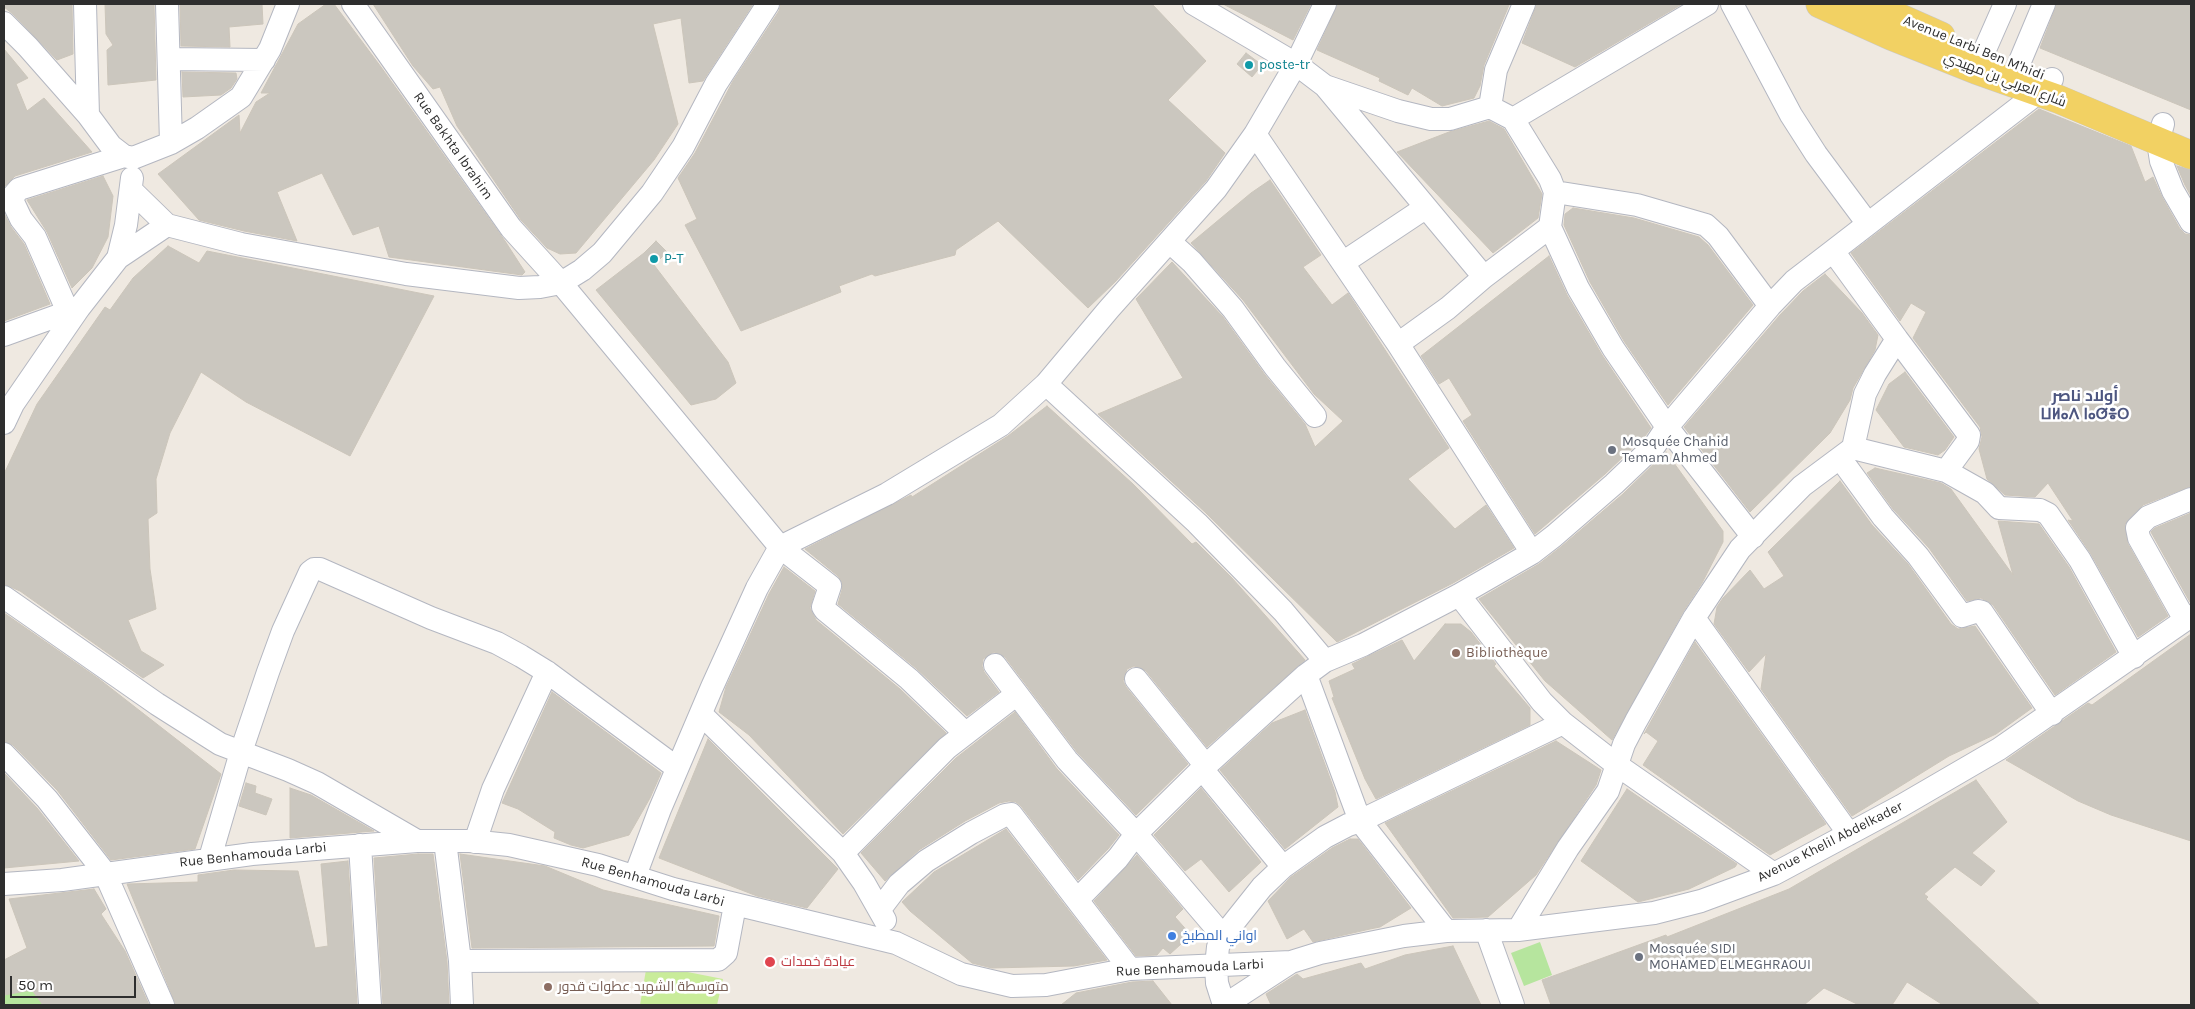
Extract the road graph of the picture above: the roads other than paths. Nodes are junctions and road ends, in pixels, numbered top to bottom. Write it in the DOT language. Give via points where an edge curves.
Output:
graph roads {
  1 [pos="85,4"];
  2 [pos="167,4"];
  3 [pos="288,4"];
  4 [pos="353,4"];
  5 [pos="768,4"];
  6 [pos="1194,4"];
  7 [pos="1324,4"];
  8 [pos="1524,4"];
  9 [pos="1707,4"];
  10 [pos="1732,4"];
  11 [pos="1869,4"];
  12 [pos="2005,4"];
  13 [pos="2044,4"];
  14 [pos="1825,5"];
  15 [pos="4,23"];
  16 [pos="169,59"];
  17 [pos="264,60"];
  18 [pos="1979,61"];
  19 [pos="1296,64"];
  20 [pos="2018,66"];
  21 [pos="2045,85"];
  22 [pos="1325,86"];
  23 [pos="1490,107"];
  24 [pos="88,115"];
  25 [pos="1513,118"];
  26 [pos="2160,133"];
  27 [pos="1256,134"];
  28 [pos="2191,136"];
  29 [pos="171,143"];
  30 [pos="2191,155"];
  31 [pos="128,157"];
  32 [pos="11,190"];
  33 [pos="131,190"];
  34 [pos="1555,192"];
  35 [pos="1425,208"];
  36 [pos="2191,222"];
  37 [pos="1868,224"];
  38 [pos="167,225"];
  39 [pos="1550,228"];
  40 [pos="1170,242"];
  41 [pos="1833,251"];
  42 [pos="118,258"];
  43 [pos="1344,262"];
  44 [pos="1484,277"];
  45 [pos="561,283"];
  46 [pos="1770,306"];
  47 [pos="73,310"];
  48 [pos="4,335"];
  49 [pos="1897,339"];
  50 [pos="1398,344"];
  51 [pos="1046,384"];
  52 [pos="1315,416"];
  53 [pos="4,422"];
  54 [pos="1667,427"];
  55 [pos="1847,453"];
  56 [pos="1946,471"];
  57 [pos="2191,499"];
  58 [pos="1753,537"];
  59 [pos="780,547"];
  60 [pos="1532,553"];
  61 [pos="1459,595"];
  62 [pos="4,597"];
  63 [pos="1694,618"];
  64 [pos="2188,618"];
  65 [pos="2134,657"];
  66 [pos="1325,661"];
  67 [pos="995,665"];
  68 [pos="547,672"];
  69 [pos="1306,675"];
  70 [pos="1136,679"];
  71 [pos="1017,694"];
  72 [pos="2052,714"];
  73 [pos="702,715"];
  74 [pos="1563,723"];
  75 [pos="965,733"];
  76 [pos="241,752"];
  77 [pos="4,754"];
  78 [pos="1617,765"];
  79 [pos="677,768"];
  80 [pos="1204,768"];
  81 [pos="1360,821"];
  82 [pos="1136,834"];
  83 [pos="1849,834"];
  84 [pos="417,841"];
  85 [pos="445,841"];
  86 [pos="474,842"];
  87 [pos="360,845"];
  88 [pos="842,853"];
  89 [pos="210,858"];
  90 [pos="1283,867"];
  91 [pos="105,873"];
  92 [pos="1774,874"];
  93 [pos="635,876"];
  94 [pos="4,884"];
  95 [pos="1077,900"];
  96 [pos="735,905"];
  97 [pos="880,910"];
  98 [pos="1486,930"];
  99 [pos="1518,930"];
  100 [pos="1446,931"];
  101 [pos="1223,936"];
  102 [pos="896,943"];
  103 [pos="460,961"];
  104 [pos="1291,962"];
  105 [pos="1216,966"];
  106 [pos="1130,969"];
  107 [pos="163,1005"];
  108 [pos="370,1005"];
  109 [pos="462,1005"];
  110 [pos="1224,1005"];
  111 [pos="1513,1005"];
  1 -- 24 [label="street"];
  2 -- 16 [label="street"];
  3 -- 17 [label="street"];
  4 -- 45 [label="street, Rue Bakhta Ibrahim" via="511,228"];
  5 -- 45 [label="street" via="652,193 602,253"];
  6 -- 19 [label="street"];
  7 -- 19 [label="street"];
  8 -- 23 [label="street" via="1496,70"];
  9 -- 25 [label="street"];
  10 -- 37 [label="street" via="1791,115"];
  11 -- 18 [label="main road, Avenue Larbi Ben M'hidi"];
  12 -- 18 [label="street"];
  13 -- 20 [label="street"];
  14 -- 18 [label="main road, شارع العربي بن مهيدي"];
  15 -- 24 [label="street"];
  16 -- 17 [label="street"];
  16 -- 29 [label="street"];
  17 -- 29 [label="street" via="241,97"];
  18 -- 20 [label="main road, Avenue Larbi Ben M'hidi"];
  18 -- 21 [label="main road, شارع العربي بن مهيدي"];
  19 -- 22 [label="street"];
  19 -- 27 [label="street"];
  20 -- 21 [label="main road, Avenue Larbi Ben M'hidi"];
  21 -- 26 [label="main road, شارع العربي بن مهيدي"];
  21 -- 37 [label="street"];
  22 -- 23 [label="street" via="1431,119 1450,119"];
  22 -- 35 [label="street"];
  23 -- 25 [label="street"];
  24 -- 31 [label="street" via="112,146"];
  25 -- 34 [label="street"];
  26 -- 28 [label="main road"];
  26 -- 30 [label="main road, شارع العربي بن مهيدي"];
  26 -- 36 [label="street" via="2165,175"];
  27 -- 40 [label="street" via="1216,189"];
  27 -- 43 [label="street"];
  29 -- 31 [label="street"];
  31 -- 32 [label="street"];
  31 -- 33 [label="street"];
  32 -- 47 [label="street" via="21,219 35,237"];
  33 -- 38 [label="street"];
  33 -- 42 [label="street"];
  34 -- 39 [label="street"];
  34 -- 46 [label="street" via="1637,205 1706,225 1718,236"];
  35 -- 43 [label="street"];
  35 -- 44 [label="street"];
  37 -- 41 [label="street"];
  38 -- 42 [label="street"];
  38 -- 45 [label="street" via="241,244 406,274 519,288"];
  39 -- 44 [label="street"];
  39 -- 54 [label="street" via="1578,288 1613,348"];
  40 -- 51 [label="street"];
  40 -- 52 [label="street" via="1233,308 1274,367"];
  41 -- 46 [label="street" via="1794,281"];
  41 -- 49 [label="street"];
  42 -- 47 [label="street"];
  43 -- 50 [label="street"];
  44 -- 50 [label="street"];
  45 -- 59 [label="street, Rue Bakhta Ibrahim"];
  46 -- 54 [label="street"];
  47 -- 48 [label="street"];
  47 -- 53 [label="street"];
  49 -- 55 [label="street" via="1865,394"];
  49 -- 56 [label="street" via="1969,435"];
  50 -- 60 [label="street"];
  51 -- 59 [label="street" via="1001,424 968,445 887,494"];
  51 -- 66 [label="street" via="1203,529 1283,611"];
  54 -- 58 [label="street"];
  54 -- 60 [label="street" via="1655,445 1614,484"];
  55 -- 56 [label="street"];
  55 -- 58 [label="street" via="1802,486"];
  55 -- 72 [label="street" via="1883,516 1918,556 1962,616 1978,610 1982,612"];
  56 -- 65 [label="street" via="1985,493 1999,508 2040,510 2052,517"];
  57 -- 64 [label="street" via="2148,517 2137,528 2139,538"];
  58 -- 63 [label="street" via="1740,549"];
  59 -- 73 [label="street" via="749,606"];
  59 -- 75 [label="street, Rue Bakhta Ibrahim" via="830,586 822,607 909,679"];
  60 -- 61 [label="street"];
  61 -- 66 [label="street" via="1363,646"];
  61 -- 74 [label="street" via="1542,702"];
  62 -- 76 [label="street" via="157,704 220,744"];
  63 -- 78 [label="street" via="1636,722"];
  63 -- 83 [label="street"];
  64 -- 65 [label="street, Avenue Khelil Abdelkader"];
  65 -- 72 [label="street, Avenue Khelil Abdelkader"];
  66 -- 69 [label="street"];
  67 -- 71 [label="street"];
  68 -- 76 [label="street" via="497,643 314,569 283,631"];
  68 -- 79 [label="street"];
  68 -- 86 [label="street"];
  69 -- 80 [label="street"];
  69 -- 81 [label="street"];
  70 -- 80 [label="street"];
  71 -- 75 [label="street"];
  71 -- 82 [label="street" via="1067,760"];
  72 -- 83 [label="street, Avenue Khelil Abdelkader" via="1999,749"];
  73 -- 79 [label="street"];
  73 -- 88 [label="street"];
  74 -- 78 [label="street"];
  74 -- 81 [label="street"];
  75 -- 88 [label="street"];
  76 -- 84 [label="street" via="317,783"];
  76 -- 89 [label="street"];
  77 -- 91 [label="street" via="47,798"];
  78 -- 92 [label="street"];
  78 -- 99 [label="street" via="1608,791 1568,848"];
  79 -- 93 [label="street"];
  80 -- 82 [label="street"];
  80 -- 90 [label="street"];
  81 -- 90 [label="street" via="1325,837"];
  81 -- 100 [label="street"];
  82 -- 95 [label="street" via="1118,858"];
  82 -- 101 [label="street"];
  83 -- 92 [label="street, Avenue Khelil Abdelkader"];
  84 -- 85 [label="street, Rue Benhamouda Larbi"];
  84 -- 87 [label="street, Rue Benhamouda Larbi"];
  85 -- 86 [label="street, Rue Benhamouda Larbi"];
  85 -- 103 [label="street"];
  86 -- 93 [label="street, Rue Benhamouda Larbi" via="552,854"];
  87 -- 89 [label="street, Rue Benhamouda Larbi"];
  87 -- 108 [label="street"];
  88 -- 97 [label="street"];
  89 -- 91 [label="street, Rue Benhamouda Larbi"];
  90 -- 101 [label="street" via="1262,887"];
  91 -- 94 [label="street, Rue Benhamouda Larbi"];
  91 -- 107 [label="street"];
  92 -- 99 [label="street, Avenue Khelil Abdelkader" via="1700,901 1654,913"];
  93 -- 96 [label="street, Rue Benhamouda Larbi"];
  95 -- 97 [label="street" via="1018,821 1008,814 926,861 899,884"];
  95 -- 106 [label="street"];
  96 -- 102 [label="street, Rue Benhamouda Larbi"];
  96 -- 103 [label="street" via="726,953 718,960"];
  97 -- 102 [label="street"];
  98 -- 99 [label="street, Avenue Khelil Abdelkader"];
  98 -- 100 [label="street, Avenue Khelil Abdelkader"];
  98 -- 111 [label="street"];
  100 -- 104 [label="street, Avenue Khelil Abdelkader" via="1367,942"];
  101 -- 105 [label="street"];
  102 -- 106 [label="street, Rue Benhamouda Larbi" via="961,974 1012,986 1046,986"];
  103 -- 109 [label="street"];
  104 -- 105 [label="street, Rue Benhamouda Larbi"];
  104 -- 110 [label="street, Avenue Khelil Abdelkader"];
  105 -- 106 [label="street, Rue Benhamouda Larbi"];
  105 -- 110 [label="street"];
}
